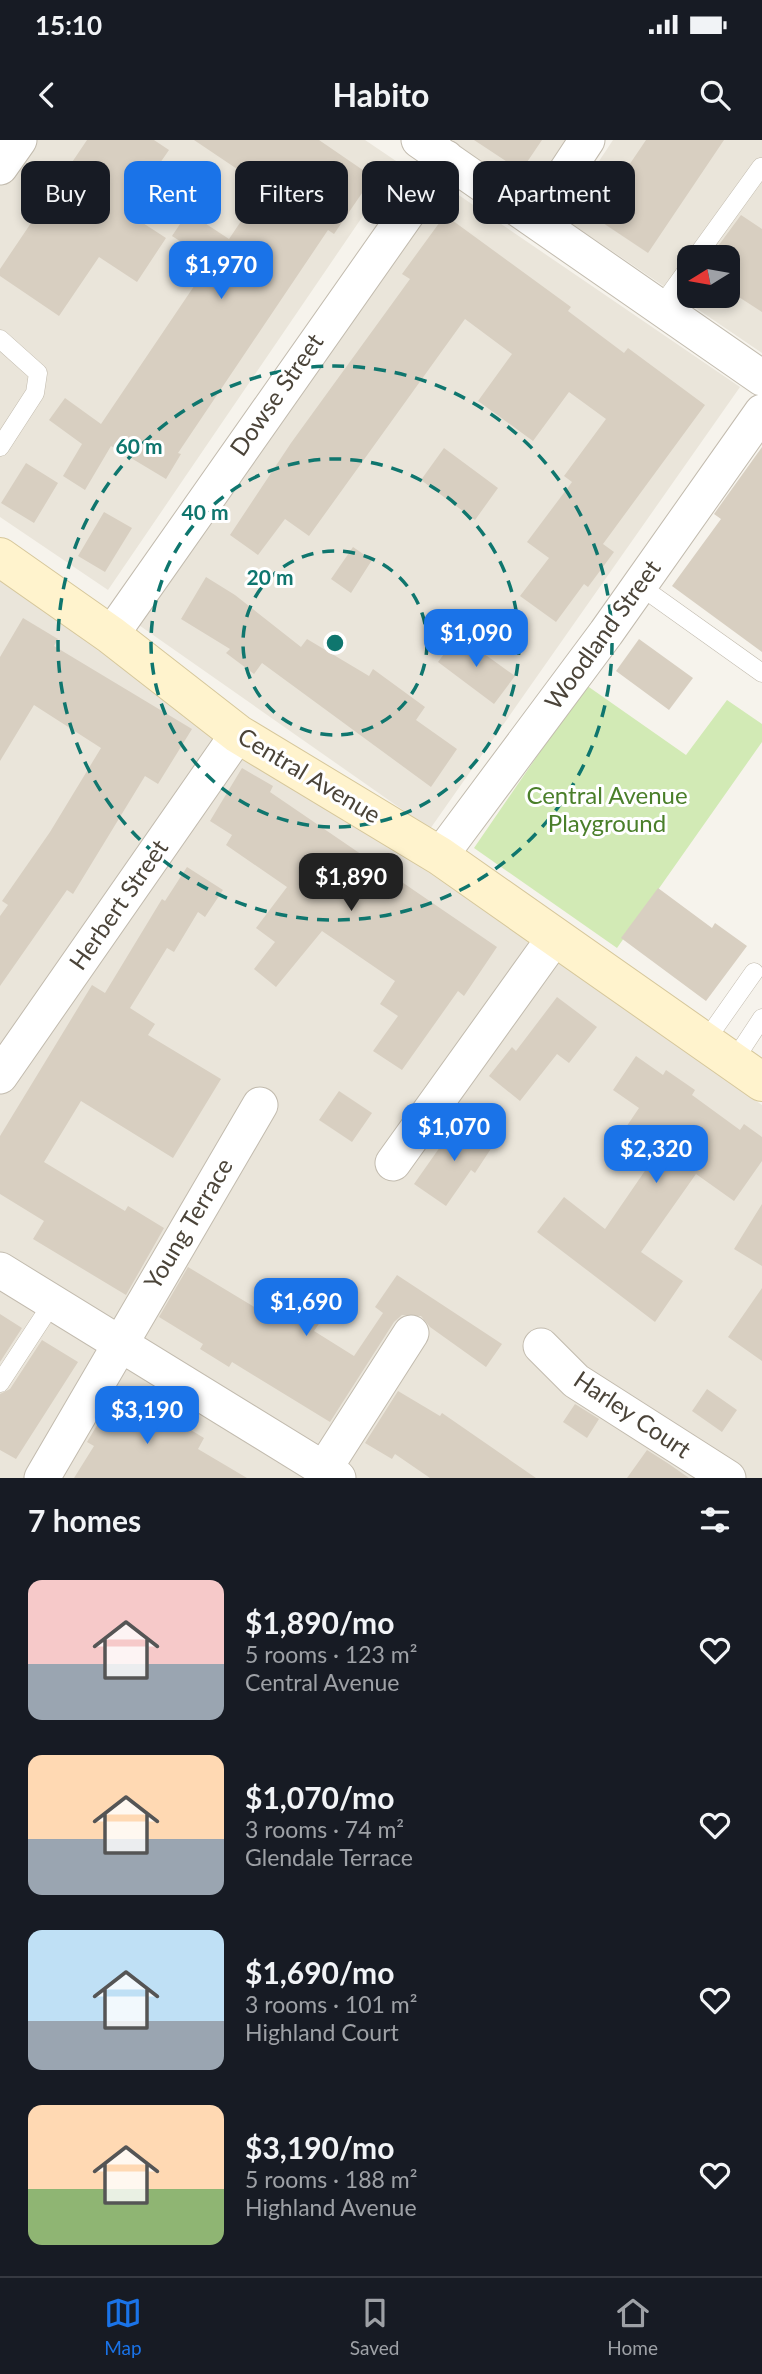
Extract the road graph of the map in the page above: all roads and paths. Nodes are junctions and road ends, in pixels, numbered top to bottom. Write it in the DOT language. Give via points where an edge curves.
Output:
graph roads {
  1 [pos="19,140"];
  2 [pos="587,140"];
  3 [pos="432,149"];
  4 [pos="573,161"];
  5 [pos="0,167"];
  6 [pos="761,167"];
  7 [pos="473,177"];
  8 [pos="542,224"];
  9 [pos="705,245"];
  10 [pos="677,284"];
  11 [pos="662,305"];
  12 [pos="0,339"];
  13 [pos="762,378"];
  14 [pos="762,412"];
  15 [pos="0,447"];
  16 [pos="4,566"];
  17 [pos="640,586"];
  18 [pos="111,635"];
  19 [pos="762,673"];
  20 [pos="238,734"];
  21 [pos="440,856"];
  22 [pos="555,937"];
  23 [pos="754,972"];
  24 [pos="762,1018"];
  25 [pos="733,1063"];
  26 [pos="0,1076"];
  27 [pos="260,1105"];
  28 [pos="393,1163"];
  29 [pos="0,1270"];
  30 [pos="53,1303"];
  31 [pos="411,1333"];
  32 [pos="119,1343"];
  33 [pos="541,1346"];
  34 [pos="0,1383"];
  35 [pos="331,1474"];
  36 [pos="42,1478"];
  37 [pos="728,1478"];
  1 -- 5 [label="street"];
  2 -- 4 [label="street"];
  3 -- 7 [label="street"];
  3 -- 18 [label="street, Dowse Street"];
  6 -- 9 [label="lane"];
  8 -- 11 [label="street"];
  10 -- 11 [label="lane"];
  11 -- 13 [label="street"];
  12 -- 15 [label="lane" via="38,373 35,393"];
  14 -- 17 [label="street, Woodland Street"];
  16 -- 18 [label="street, Central Avenue"];
  17 -- 19 [label="lane"];
  17 -- 21 [label="street, Woodland Street"];
  18 -- 20 [label="street, Central Avenue"];
  20 -- 21 [label="street, Central Avenue"];
  20 -- 26 [label="street, Herbert Street"];
  21 -- 22 [label="street, Central Avenue"];
  22 -- 25 [label="street, Central Avenue"];
  22 -- 28 [label="street"];
  23 -- 25 [label="lane"];
  24 -- 25 [label="lane"];
  27 -- 32 [label="street, Young Terrace"];
  29 -- 30 [label="street"];
  30 -- 32 [label="street"];
  30 -- 34 [label="lane"];
  31 -- 35 [label="street"];
  32 -- 35 [label="street"];
  32 -- 36 [label="street, Young Terrace"];
  33 -- 37 [label="street, Harley Court" via="576,1381"];
}
